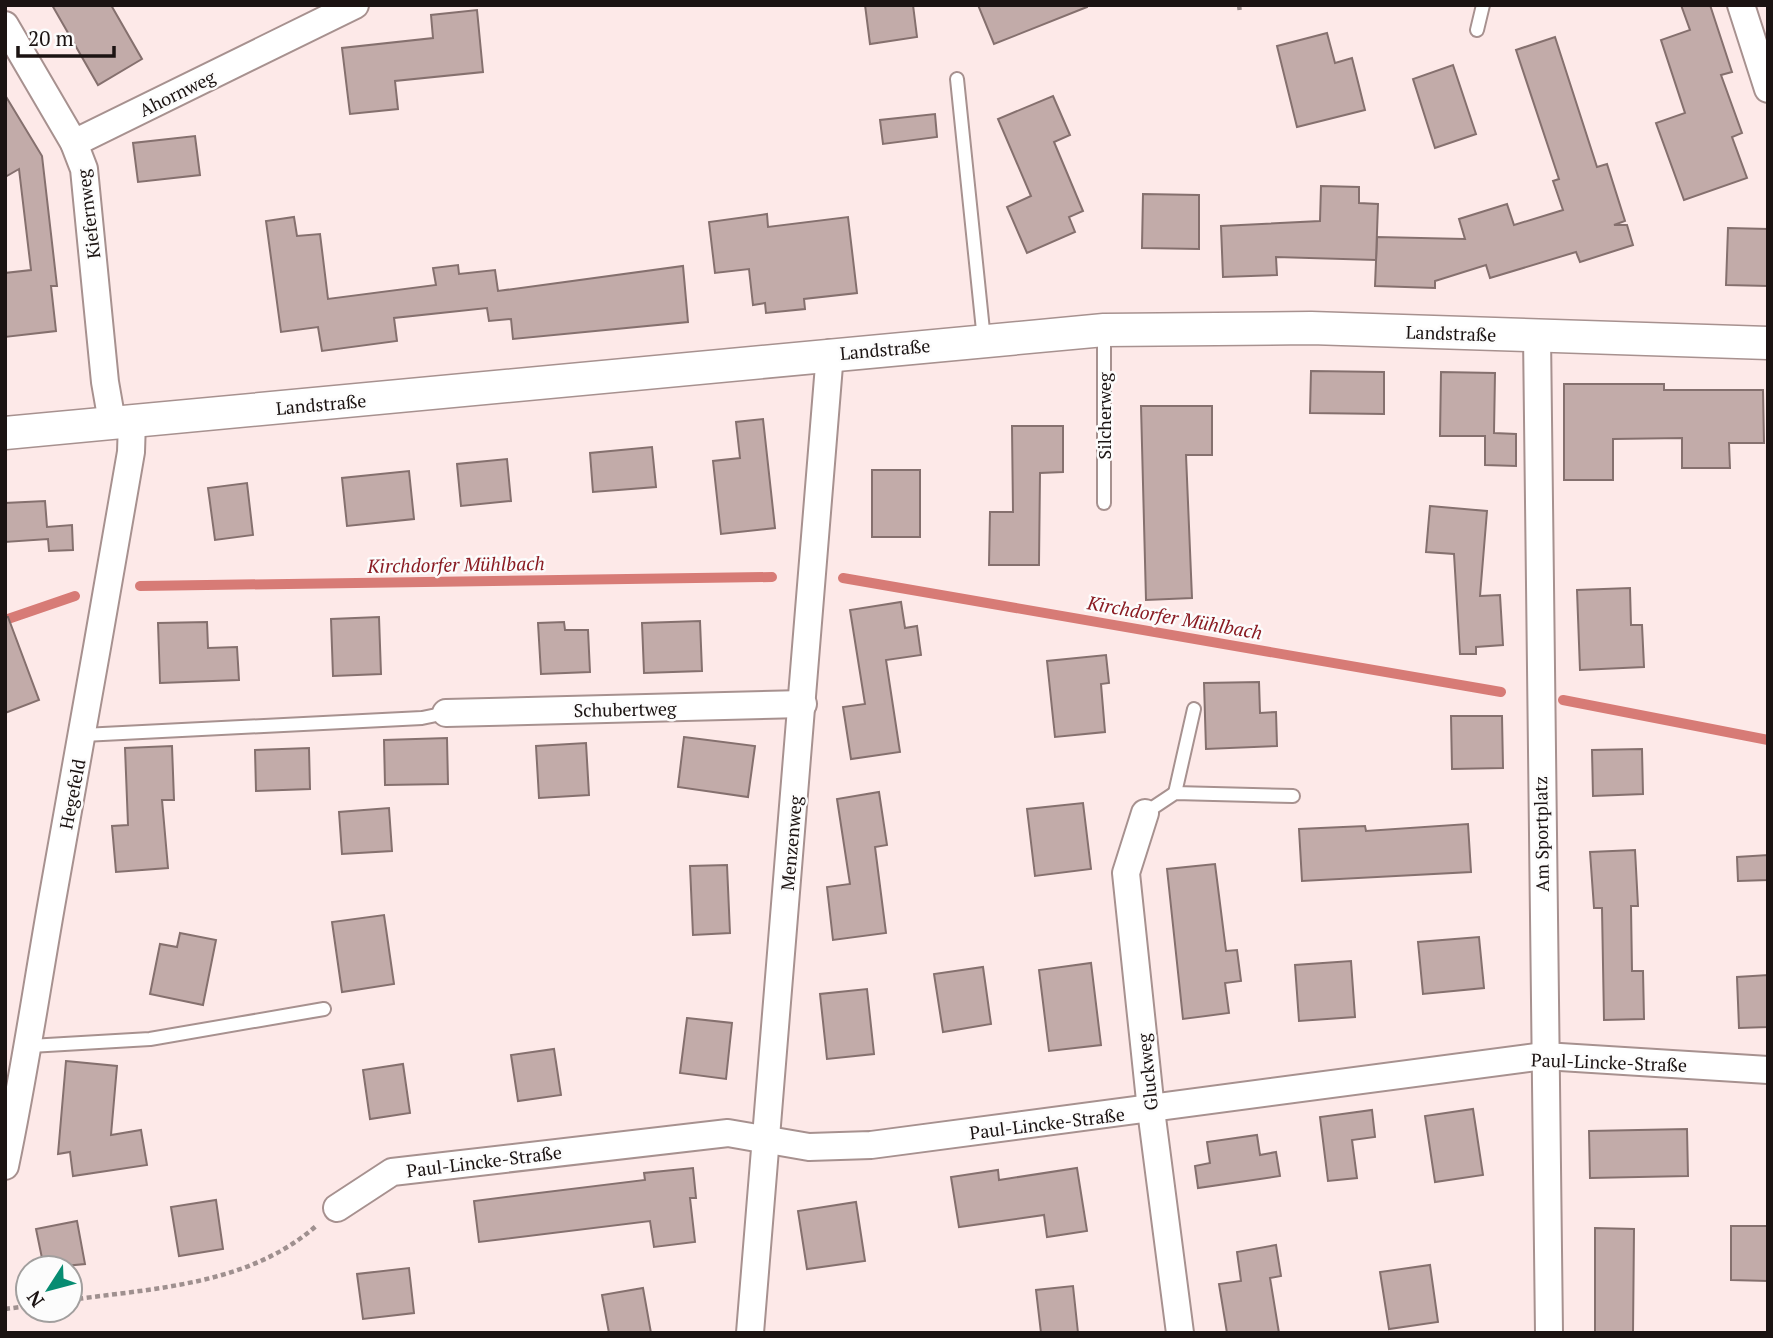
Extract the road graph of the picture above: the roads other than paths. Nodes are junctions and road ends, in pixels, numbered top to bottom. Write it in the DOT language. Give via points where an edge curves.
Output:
graph roads {
  1 [pos="355,5"];
  2 [pos="1483,5"];
  3 [pos="1741,5"];
  4 [pos="5,25"];
  5 [pos="1477,30"];
  6 [pos="957,79"];
  7 [pos="1768,89"];
  8 [pos="74,143"];
  9 [pos="1104,330"];
  10 [pos="1537,335"];
  11 [pos="984,340"];
  12 [pos="1768,343"];
  13 [pos="831,353"];
  14 [pos="122,422"];
  15 [pos="5,433"];
  16 [pos="1104,503"];
  17 [pos="803,704"];
  18 [pos="1194,709"];
  19 [pos="446,713"];
  20 [pos="83,735"];
  21 [pos="1175,793"];
  22 [pos="1293,796"];
  23 [pos="1145,813"];
  24 [pos="324,1009"];
  25 [pos="30,1046"];
  26 [pos="1544,1056"];
  27 [pos="1768,1070"];
  28 [pos="1151,1110"];
  29 [pos="765,1139"];
  30 [pos="5,1166"];
  31 [pos="337,1208"];
  32 [pos="750,1333"];
  33 [pos="1180,1333"];
  34 [pos="1549,1333"];
  1 -- 8 [label="street, Ahornweg"];
  2 -- 5 [label="lane"];
  3 -- 7 [label="street"];
  4 -- 8 [label="street, Kiefernweg"];
  6 -- 11 [label="lane"];
  8 -- 14 [label="street, Kiefernweg" via="84,169 105,382"];
  9 -- 10 [label="street, Landstraße" via="1311,328"];
  9 -- 11 [label="street, Landstraße"];
  9 -- 16 [label="lane, Silcherweg"];
  10 -- 12 [label="street, Landstraße"];
  10 -- 26 [label="street, Am Sportplatz"];
  11 -- 13 [label="street, Landstraße"];
  13 -- 14 [label="street, Landstraße"];
  13 -- 17 [label="street, Menzenweg"];
  14 -- 15 [label="street, Landstraße"];
  14 -- 20 [label="street, Hegefeld" via="131,452"];
  17 -- 19 [label="street, Schubertweg"];
  17 -- 29 [label="street, Menzenweg"];
  18 -- 21 [label="lane"];
  19 -- 20 [label="lane" via="422,718"];
  20 -- 25 [label="street, Hegefeld"];
  21 -- 22 [label="lane"];
  21 -- 23 [label="lane"];
  23 -- 28 [label="street, Gluckweg" via="1126,873"];
  24 -- 25 [label="lane" via="150,1039"];
  25 -- 30 [label="street, Hegefeld"];
  26 -- 27 [label="street, Paul-Lincke-Straße"];
  26 -- 28 [label="street, Paul-Lincke-Straße"];
  26 -- 34 [label="street, Am Sportplatz"];
  28 -- 29 [label="street, Paul-Lincke-Straße" via="871,1145 809,1147"];
  28 -- 33 [label="street, Gluckweg"];
  29 -- 31 [label="street, Paul-Lincke-Straße" via="728,1133 392,1172"];
  29 -- 32 [label="street, Menzenweg"];
}
